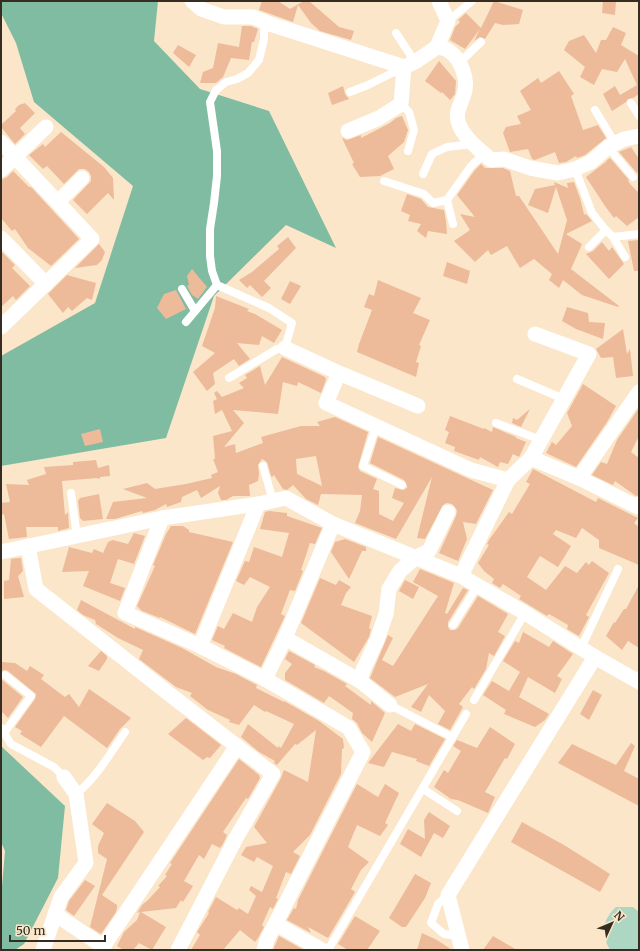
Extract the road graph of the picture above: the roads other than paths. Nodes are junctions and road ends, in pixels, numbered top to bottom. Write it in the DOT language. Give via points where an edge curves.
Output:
graph roads {
  1 [pos="192,1"];
  2 [pos="439,1"];
  3 [pos="472,1"];
  4 [pos="448,21"];
  5 [pos="264,22"];
  6 [pos="396,33"];
  7 [pos="481,42"];
  8 [pos="437,47"];
  9 [pos="460,62"];
  10 [pos="410,64"];
  11 [pos="350,92"];
  12 [pos="402,104"];
  13 [pos="631,104"];
  14 [pos="595,110"];
  15 [pos="639,116"];
  16 [pos="46,127"];
  17 [pos="348,131"];
  18 [pos="639,136"];
  19 [pos="1,142"];
  20 [pos="473,144"];
  21 [pos="612,145"];
  22 [pos="408,151"];
  23 [pos="484,154"];
  24 [pos="15,156"];
  25 [pos="575,169"];
  26 [pos="1,170"];
  27 [pos="423,174"];
  28 [pos="633,177"];
  29 [pos="82,178"];
  30 [pos="384,181"];
  31 [pos="447,200"];
  32 [pos="58,202"];
  33 [pos="453,224"];
  34 [pos="606,230"];
  35 [pos="639,234"];
  36 [pos="613,237"];
  37 [pos="1,238"];
  38 [pos="589,246"];
  39 [pos="625,257"];
  40 [pos="46,284"];
  41 [pos="217,285"];
  42 [pos="182,289"];
  43 [pos="195,311"];
  44 [pos="186,322"];
  45 [pos="1,327"];
  46 [pos="535,334"];
  47 [pos="285,348"];
  48 [pos="340,373"];
  49 [pos="229,378"];
  50 [pos="517,379"];
  51 [pos="639,392"];
  52 [pos="564,399"];
  53 [pos="418,406"];
  54 [pos="496,423"];
  55 [pos="376,426"];
  56 [pos="541,440"];
  57 [pos="531,458"];
  58 [pos="263,466"];
  59 [pos="579,478"];
  60 [pos="508,480"];
  61 [pos="402,485"];
  62 [pos="71,493"];
  63 [pos="265,502"];
  64 [pos="639,504"];
  65 [pos="448,512"];
  66 [pos="162,518"];
  67 [pos="333,524"];
  68 [pos="77,536"];
  69 [pos="28,546"];
  70 [pos="1,552"];
  71 [pos="416,557"];
  72 [pos="618,569"];
  73 [pos="461,576"];
  74 [pos="478,585"];
  75 [pos="525,612"];
  76 [pos="453,625"];
  77 [pos="285,638"];
  78 [pos="200,646"];
  79 [pos="581,648"];
  80 [pos="595,657"];
  81 [pos="5,676"];
  82 [pos="265,680"];
  83 [pos="360,681"];
  84 [pos="639,682"];
  85 [pos="474,700"];
  86 [pos="390,704"];
  87 [pos="466,714"];
  88 [pos="3,731"];
  89 [pos="125,732"];
  90 [pos="452,737"];
  91 [pos="237,746"];
  92 [pos="64,777"];
  93 [pos="423,789"];
  94 [pos="76,794"];
  95 [pos="457,811"];
  96 [pos="448,895"];
  97 [pos="55,914"];
  98 [pos="276,924"];
  99 [pos="460,943"];
  100 [pos="102,948"];
  101 [pos="42,950"];
  102 [pos="178,950"];
  103 [pos="264,950"];
  104 [pos="322,950"];
  105 [pos="328,950"];
  1 -- 5 [label="street" via="201,9 224,16 253,17"];
  2 -- 4 [label="street"];
  3 -- 4 [label="lane"];
  4 -- 8 [label="street"];
  5 -- 10 [label="street"];
  5 -- 41 [label="lane" via="264,39 259,60 248,73 226,82 216,90 210,102 217,151 217,176 210,229 210,256"];
  6 -- 10 [label="lane"];
  7 -- 9 [label="lane"];
  8 -- 9 [label="street" via="448,50"];
  8 -- 10 [label="street"];
  9 -- 20 [label="street" via="465,93 457,120"];
  10 -- 11 [label="lane"];
  10 -- 12 [label="street"];
  12 -- 17 [label="street" via="379,118"];
  12 -- 22 [label="lane" via="409,112 414,130"];
  13 -- 15 [label="lane"];
  14 -- 21 [label="lane"];
  16 -- 24 [label="street"];
  18 -- 21 [label="street"];
  19 -- 24 [label="street"];
  20 -- 23 [label="street"];
  20 -- 27 [label="lane" via="447,147 432,154"];
  21 -- 25 [label="street" via="591,162"];
  21 -- 28 [label="lane"];
  23 -- 25 [label="street" via="490,160 504,160 558,173"];
  23 -- 31 [label="lane" via="471,166"];
  24 -- 26 [label="street"];
  24 -- 32 [label="street"];
  25 -- 34 [label="lane" via="592,213"];
  29 -- 32 [label="street"];
  30 -- 31 [label="lane" via="424,194 433,203"];
  31 -- 33 [label="lane"];
  32 -- 40 [label="street" via="92,239"];
  34 -- 36 [label="lane"];
  34 -- 38 [label="lane"];
  35 -- 36 [label="lane"];
  36 -- 39 [label="lane"];
  37 -- 40 [label="street"];
  40 -- 45 [label="street"];
  41 -- 43 [label="lane"];
  41 -- 47 [label="lane" via="269,308 292,323"];
  42 -- 43 [label="lane"];
  43 -- 44 [label="lane"];
  46 -- 52 [label="street" via="589,354"];
  47 -- 48 [label="street"];
  47 -- 49 [label="lane" via="277,349"];
  48 -- 53 [label="street"];
  48 -- 55 [label="street" via="326,403"];
  50 -- 52 [label="lane"];
  51 -- 59 [label="street"];
  52 -- 56 [label="street"];
  54 -- 56 [label="lane"];
  55 -- 60 [label="street" via="471,470"];
  55 -- 61 [label="lane" via="363,466"];
  56 -- 57 [label="street"];
  57 -- 59 [label="street"];
  57 -- 60 [label="street"];
  58 -- 63 [label="lane"];
  59 -- 64 [label="street" via="638,507"];
  60 -- 73 [label="street"];
  62 -- 68 [label="lane"];
  63 -- 66 [label="street"];
  63 -- 67 [label="street" via="286,498"];
  63 -- 78 [label="street"];
  65 -- 71 [label="street" via="429,551"];
  66 -- 68 [label="street"];
  66 -- 78 [label="street" via="125,613"];
  67 -- 71 [label="street"];
  67 -- 77 [label="street"];
  68 -- 69 [label="street"];
  69 -- 70 [label="street"];
  69 -- 91 [label="street" via="36,589"];
  71 -- 73 [label="street"];
  71 -- 83 [label="street" via="400,571 389,589 386,614"];
  72 -- 79 [label="lane"];
  73 -- 74 [label="street"];
  74 -- 75 [label="street"];
  74 -- 76 [label="lane"];
  75 -- 79 [label="street"];
  75 -- 85 [label="lane"];
  77 -- 82 [label="street"];
  77 -- 83 [label="street"];
  78 -- 82 [label="street"];
  79 -- 80 [label="street"];
  80 -- 84 [label="street"];
  80 -- 96 [label="street"];
  81 -- 88 [label="lane" via="32,696"];
  82 -- 98 [label="street" via="349,728 363,752 298,876"];
  83 -- 86 [label="street"];
  86 -- 90 [label="lane"];
  87 -- 90 [label="lane"];
  88 -- 92 [label="lane" via="11,744 54,767"];
  89 -- 94 [label="lane" via="85,787"];
  90 -- 93 [label="lane"];
  91 -- 100 [label="street"];
  91 -- 102 [label="street" via="273,774 236,838"];
  92 -- 94 [label="street"];
  93 -- 95 [label="lane"];
  93 -- 105 [label="lane"];
  94 -- 97 [label="street" via="86,863 61,897"];
  96 -- 99 [label="street"];
  96 -- 99 [label="lane" via="438,904 432,923"];
  97 -- 100 [label="street"];
  97 -- 101 [label="street"];
  98 -- 103 [label="street"];
  98 -- 104 [label="street"];
}
